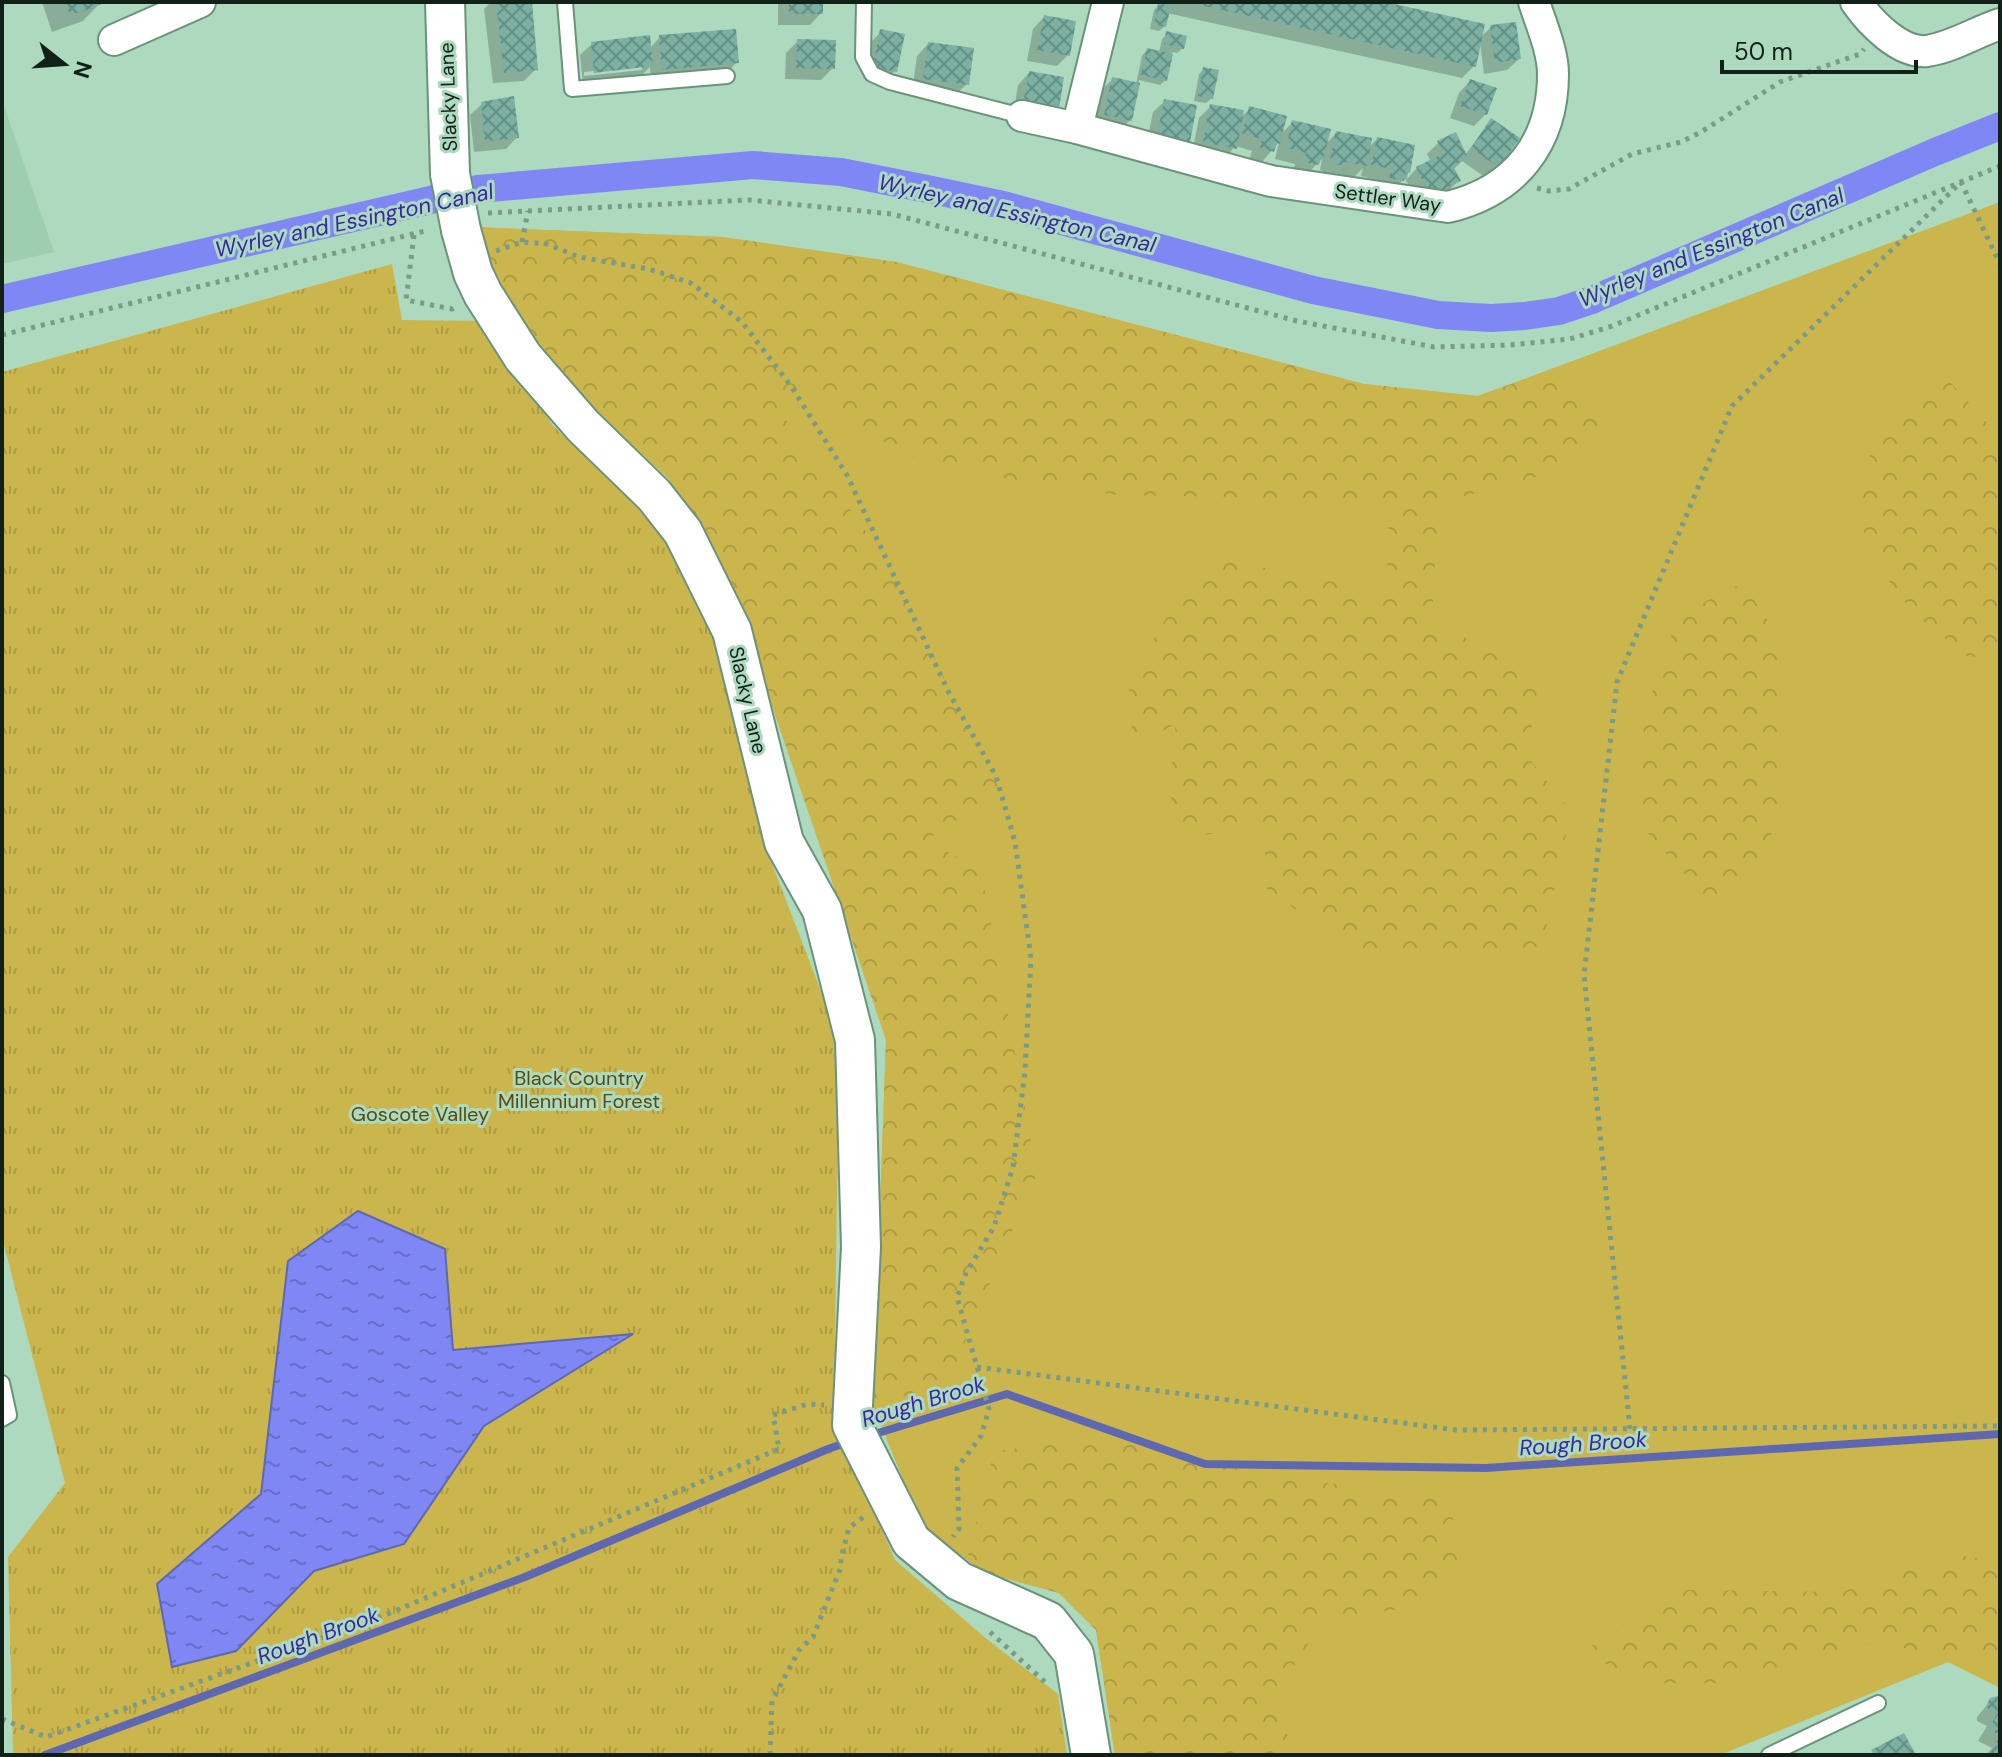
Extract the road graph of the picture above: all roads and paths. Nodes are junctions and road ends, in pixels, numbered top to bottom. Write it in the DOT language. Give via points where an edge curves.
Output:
graph roads {
  1 [pos="200,2"];
  2 [pos="445,2"];
  3 [pos="565,2"];
  4 [pos="864,2"];
  5 [pos="1108,2"];
  6 [pos="1534,2"];
  7 [pos="1856,2"];
  8 [pos="2000,24"];
  9 [pos="1880,30"];
  10 [pos="114,40"];
  11 [pos="727,76"];
  12 [pos="1022,116"];
  13 [pos="1077,128"];
  14 [pos="2000,166"];
  15 [pos="1520,169"];
  16 [pos="1961,182"];
  17 [pos="528,211"];
  18 [pos="456,225"];
  19 [pos="414,235"];
  20 [pos="522,242"];
  21 [pos="2000,264"];
  22 [pos="478,284"];
  23 [pos="2,335"];
  24 [pos="977,1367"];
  25 [pos="2,1383"];
  26 [pos="852,1407"];
  27 [pos="2,1419"];
  28 [pos="2000,1426"];
  29 [pos="1630,1429"];
  30 [pos="879,1482"];
  31 [pos="959,1581"];
  32 [pos="988,1630"];
  33 [pos="1058,1694"];
  34 [pos="1878,1703"];
  35 [pos="2,1719"];
  36 [pos="770,1755"];
  37 [pos="1091,1755"];
  38 [pos="1769,1755"];
  1 -- 10 [label="street"];
  2 -- 18 [label="street, Slacky Lane, bridge"];
  3 -- 11 [label="lane" via="572,89"];
  4 -- 12 [label="lane" via="863,57 872,74"];
  5 -- 13 [label="street"];
  6 -- 15 [label="street, Settler Way" via="1553,71 1546,123"];
  7 -- 9 [label="street"];
  8 -- 9 [label="street" via="1924,51"];
  9 -- 15 [label="path" via="1860,54 1780,82 1701,132 1632,154 1569,189 1537,189"];
  12 -- 13 [label="street, Settler Way"];
  13 -- 15 [label="street, Settler Way" via="1271,181 1448,207 1493,190"];
  14 -- 16 [label="path"];
  16 -- 17 [label="path" via="1612,326 1570,339 1449,347 1297,321 892,214 749,200"];
  16 -- 21 [label="path"];
  16 -- 29 [label="path" via="1732,406 1617,682 1584,975"];
  17 -- 18 [label="path" via="488,213"];
  17 -- 20 [label="path"];
  18 -- 19 [label="path"];
  18 -- 22 [label="street, Slacky Lane"];
  19 -- 22 [label="path" via="406,300 452,309"];
  19 -- 23 [label="path"];
  20 -- 22 [label="path" via="490,253"];
  20 -- 24 [label="path" via="691,283 742,322 791,386 847,475 948,691 996,776 1015,842 1031,958 1013,1167 994,1227 957,1297"];
  22 -- 26 [label="street, Slacky Lane" via="553,394 654,495 683,532 732,631 784,842 822,910 855,1040 861,1247"];
  24 -- 29 [label="path" via="1456,1430"];
  24 -- 31 [label="path" via="989,1409 981,1436 957,1468 959,1529 950,1540"];
  25 -- 27 [label="lane" via="9,1415"];
  26 -- 30 [label="street, Slacky Lane" via="852,1425"];
  26 -- 35 [label="path" via="808,1404 773,1415 779,1449 385,1615 46,1737"];
  28 -- 29 [label="path"];
  30 -- 31 [label="street, Slacky Lane" via="911,1541"];
  30 -- 36 [label="path" via="849,1528 841,1567 813,1637 799,1650 772,1701"];
  31 -- 37 [label="street, Slacky Lane" via="1048,1621 1074,1654"];
  32 -- 33 [label="path"];
  34 -- 38 [label="lane"];
}
